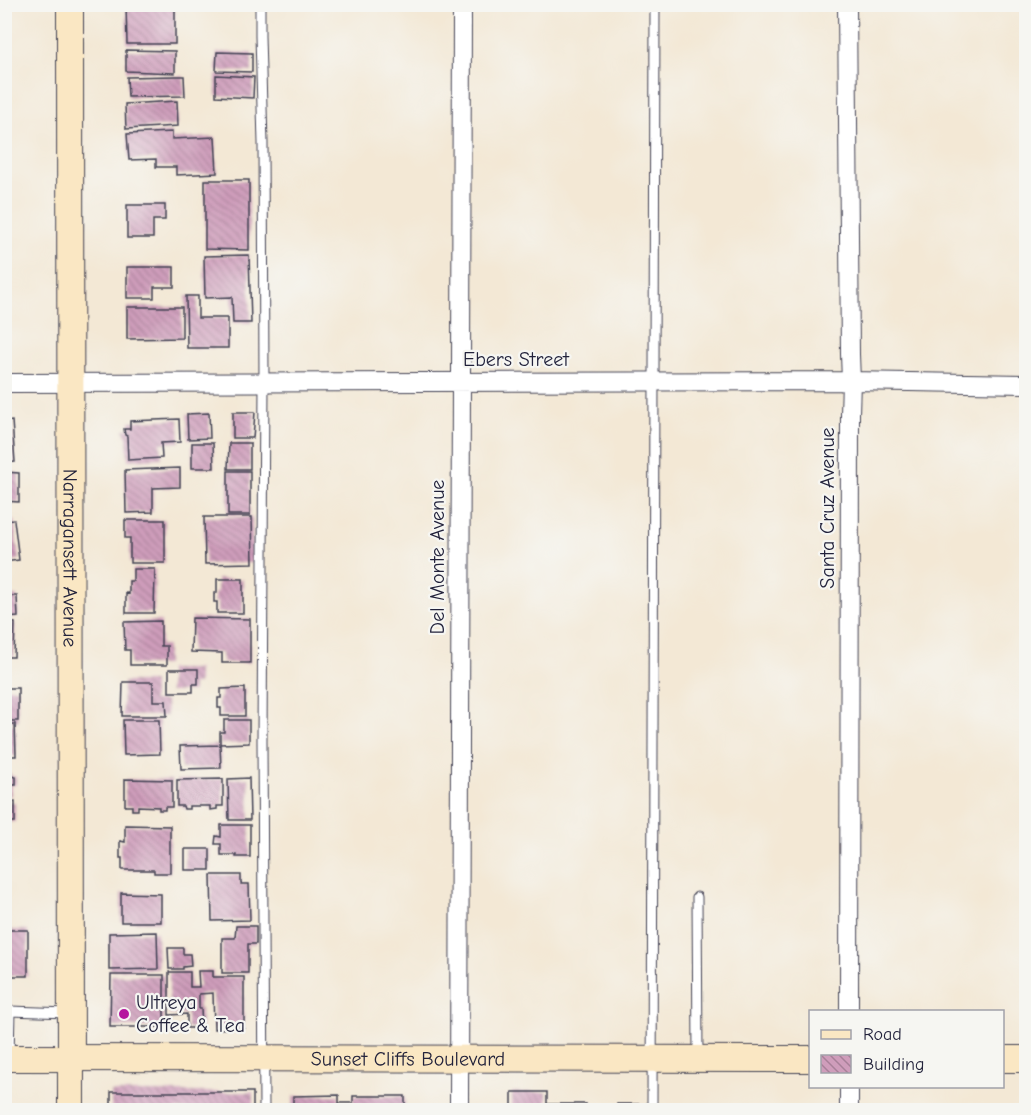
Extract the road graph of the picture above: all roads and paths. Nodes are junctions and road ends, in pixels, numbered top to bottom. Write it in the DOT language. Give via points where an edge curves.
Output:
graph roads {
  1 [pos="70,4"];
  2 [pos="260,4"];
  3 [pos="462,4"];
  4 [pos="656,4"];
  5 [pos="847,4"];
  6 [pos="851,381"];
  7 [pos="264,382"];
  8 [pos="460,382"];
  9 [pos="654,382"];
  10 [pos="4,383"];
  11 [pos="69,383"];
  12 [pos="1026,384"];
  13 [pos="697,897"];
  14 [pos="849,1010"];
  15 [pos="70,1013"];
  16 [pos="7,1058"];
  17 [pos="71,1058"];
  18 [pos="265,1058"];
  19 [pos="460,1058"];
  20 [pos="652,1059"];
  21 [pos="698,1059"];
  22 [pos="809,1059"];
  23 [pos="1004,1059"];
  24 [pos="1026,1059"];
  25 [pos="849,1088"];
  26 [pos="71,1110"];
  27 [pos="264,1110"];
  28 [pos="459,1110"];
  29 [pos="652,1110"];
  30 [pos="849,1110"];
  1 -- 11 [label="street, Narragansett Avenue"];
  2 -- 7 [label="lane"];
  3 -- 8 [label="street, Del Monte Avenue"];
  4 -- 9 [label="lane"];
  5 -- 6 [label="street, Santa Cruz Avenue"];
  6 -- 9 [label="street, Ebers Street"];
  6 -- 12 [label="street, Ebers Street"];
  6 -- 14 [label="street, Santa Cruz Avenue"];
  7 -- 8 [label="street, Ebers Street"];
  7 -- 11 [label="street, Ebers Street"];
  7 -- 18 [label="lane"];
  8 -- 9 [label="street, Ebers Street"];
  8 -- 19 [label="street, Del Monte Avenue"];
  9 -- 20 [label="lane"];
  10 -- 11 [label="street, Ebers Street"];
  11 -- 15 [label="street, Narragansett Avenue"];
  13 -- 21 [label="lane"];
  15 -- 16 [label="lane" via="9,1011"];
  15 -- 17 [label="street, Narragansett Avenue"];
  16 -- 17 [label="street, Sunset Cliffs Boulevard"];
  17 -- 18 [label="street, Sunset Cliffs Boulevard"];
  17 -- 26 [label="street, Narragansett Avenue"];
  18 -- 19 [label="street, Sunset Cliffs Boulevard"];
  18 -- 27 [label="lane"];
  19 -- 20 [label="street, Sunset Cliffs Boulevard"];
  19 -- 28 [label="street, Del Monte Avenue"];
  20 -- 21 [label="street, Sunset Cliffs Boulevard"];
  20 -- 29 [label="lane"];
  21 -- 22 [label="street, Sunset Cliffs Boulevard"];
  23 -- 24 [label="street"];
  25 -- 30 [label="street"];
}
